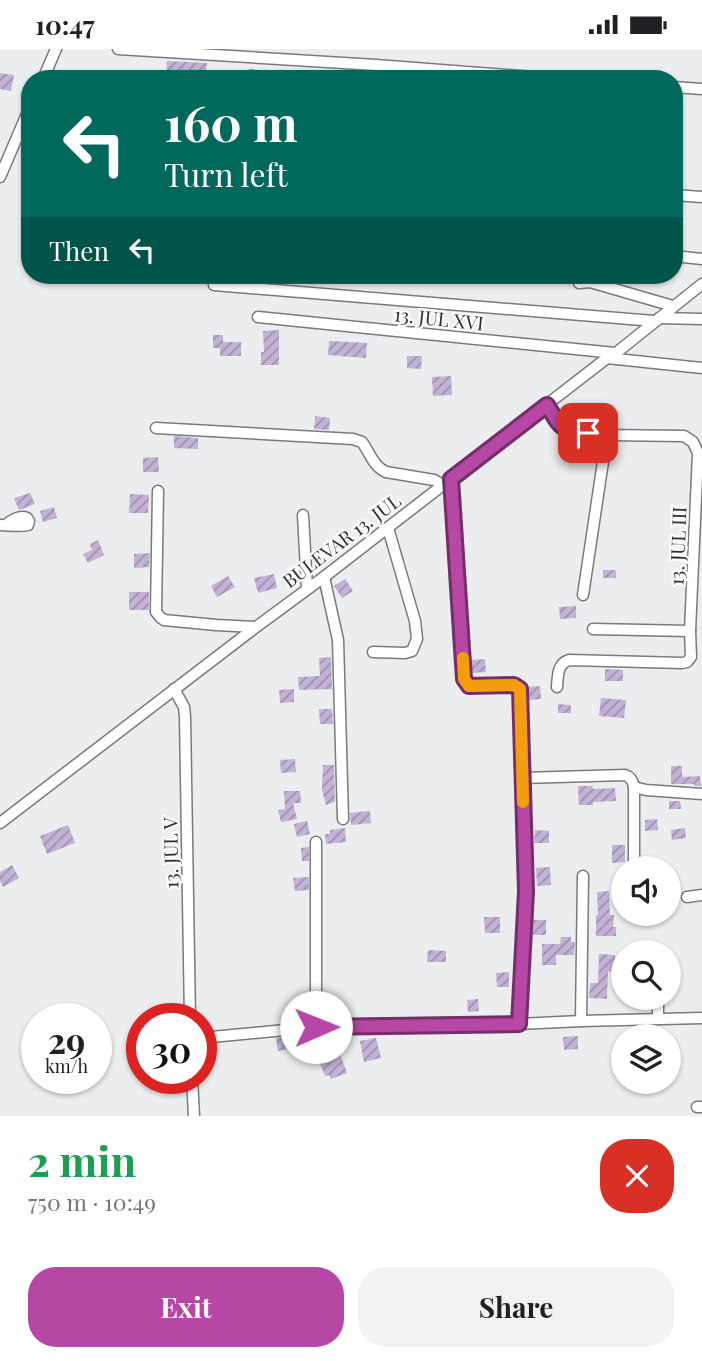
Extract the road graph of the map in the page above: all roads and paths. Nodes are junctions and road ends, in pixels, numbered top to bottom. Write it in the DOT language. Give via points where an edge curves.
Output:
graph roads {
  1 [pos="56,49"];
  2 [pos="118,49"];
  3 [pos="47,70"];
  4 [pos="441,70"];
  5 [pos="683,88"];
  6 [pos="702,89"];
  7 [pos="21,138"];
  8 [pos="0,177"];
  9 [pos="683,196"];
  10 [pos="702,197"];
  11 [pos="683,257"];
  12 [pos="702,259"];
  13 [pos="597,284"];
  14 [pos="702,284"];
  15 [pos="214,285"];
  16 [pos="673,306"];
  17 [pos="258,317"];
  18 [pos="656,319"];
  19 [pos="702,319"];
  20 [pos="611,356"];
  21 [pos="702,368"];
  22 [pos="547,405"];
  23 [pos="156,428"];
  24 [pos="607,435"];
  25 [pos="447,482"];
  26 [pos="158,491"];
  27 [pos="303,515"];
  28 [pos="388,528"];
  29 [pos="324,577"];
  30 [pos="307,588"];
  31 [pos="583,595"];
  32 [pos="256,627"];
  33 [pos="593,629"];
  34 [pos="690,631"];
  35 [pos="373,652"];
  36 [pos="557,687"];
  37 [pos="174,689"];
  38 [pos="522,778"];
  39 [pos="634,787"];
  40 [pos="702,794"];
  41 [pos="343,819"];
  42 [pos="0,823"];
  43 [pos="316,842"];
  44 [pos="634,856"];
  45 [pos="583,876"];
  46 [pos="702,895"];
  47 [pos="687,897"];
  48 [pos="190,1003"];
  49 [pos="657,1010"];
  50 [pos="702,1018"];
  51 [pos="657,1019"];
  52 [pos="581,1021"];
  53 [pos="519,1024"];
  54 [pos="316,1027"];
  55 [pos="217,1036"];
  56 [pos="193,1094"];
  57 [pos="194,1116"];
  1 -- 3 [label="street"];
  2 -- 4 [label="street"];
  5 -- 6 [label="street"];
  7 -- 8 [label="street"];
  9 -- 10 [label="street"];
  11 -- 12 [label="street"];
  13 -- 16 [label="street"];
  14 -- 16 [label="street, BULEVAR 13. JUL"];
  15 -- 18 [label="street"];
  16 -- 18 [label="street, BULEVAR 13. JUL"];
  17 -- 20 [label="street, 13. JUL XVI"];
  18 -- 19 [label="street"];
  18 -- 20 [label="street, BULEVAR 13. JUL"];
  20 -- 21 [label="street, 13. JUL XVI"];
  20 -- 22 [label="street, BULEVAR 13. JUL"];
  22 -- 24 [label="street, 13. JUL III" via="564,429"];
  22 -- 25 [label="street, BULEVAR 13. JUL"];
  23 -- 25 [label="street" via="353,439 362,442 381,470"];
  24 -- 31 [label="street"];
  24 -- 34 [label="street, 13. JUL III" via="684,436 698,453"];
  25 -- 28 [label="street, BULEVAR 13. JUL"];
  25 -- 38 [label="street" via="464,679 469,686 514,685 520,689"];
  26 -- 32 [label="street" via="156,612 164,620"];
  27 -- 30 [label="street"];
  28 -- 29 [label="street, BULEVAR 13. JUL"];
  28 -- 35 [label="street" via="417,639 412,651"];
  29 -- 30 [label="street, BULEVAR 13. JUL"];
  29 -- 41 [label="street" via="338,641"];
  30 -- 32 [label="street, BULEVAR 13. JUL"];
  32 -- 37 [label="street, BULEVAR 13. JUL"];
  33 -- 34 [label="street"];
  34 -- 36 [label="street, 13. JUL III" via="687,662 569,660 559,669"];
  37 -- 42 [label="street, BULEVAR 13. JUL"];
  37 -- 48 [label="street, 13. JUL V" via="186,717"];
  38 -- 39 [label="street" via="625,775"];
  38 -- 53 [label="street" via="526,891"];
  39 -- 40 [label="street"];
  39 -- 44 [label="street"];
  43 -- 54 [label="street"];
  45 -- 52 [label="street"];
  46 -- 47 [label="street"];
  49 -- 51 [label="street"];
  50 -- 51 [label="street"];
  51 -- 52 [label="street"];
  52 -- 53 [label="street"];
  53 -- 54 [label="street"];
  54 -- 55 [label="street"];
  56 -- 57 [label="street"];
}
